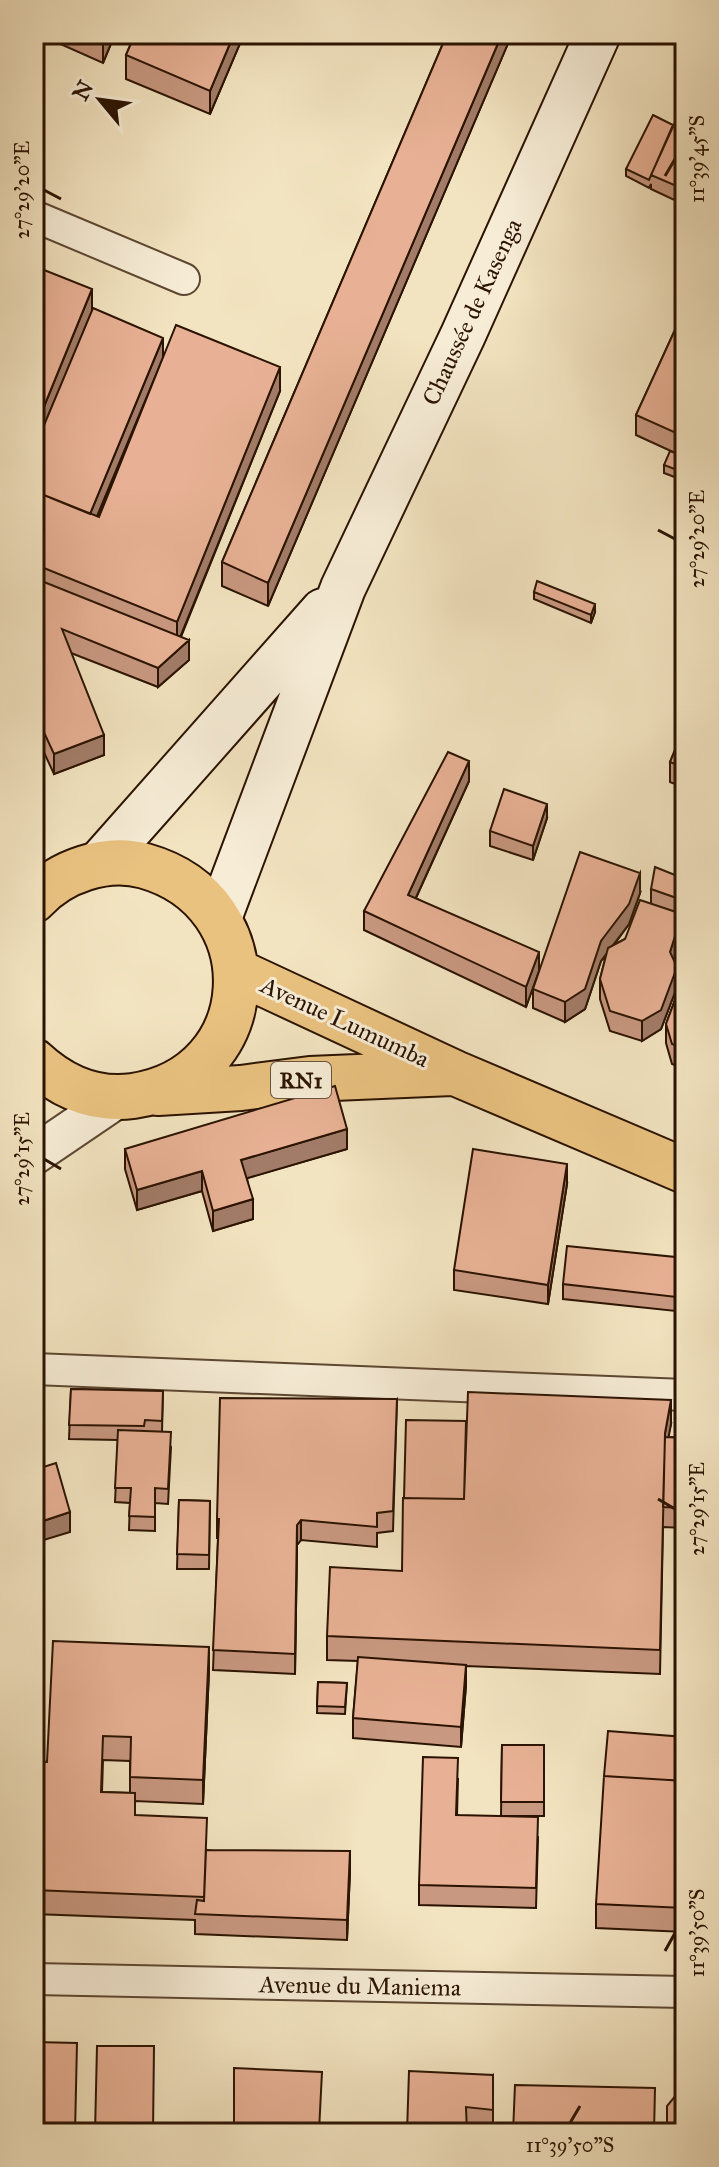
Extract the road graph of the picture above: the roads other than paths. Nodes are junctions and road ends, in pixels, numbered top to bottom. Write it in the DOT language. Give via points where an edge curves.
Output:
graph roads {
  1 [pos="598,34"];
  2 [pos="34,216"];
  3 [pos="184,279"];
  4 [pos="343,588"];
  5 [pos="58,876"];
  6 [pos="219,918"];
  7 [pos="236,971"];
  8 [pos="34,1061"];
  9 [pos="455,1073"];
  10 [pos="133,1096"];
  11 [pos="34,1155"];
  12 [pos="685,1171"];
  13 [pos="35,1367"];
  14 [pos="685,1395"];
  15 [pos="34,1979"];
  16 [pos="685,1992"];
  1 -- 4 [label="main road, Chaussée de Kasenga"];
  2 -- 3 [label="street"];
  4 -- 5 [label="main road" via="198,755"];
  4 -- 6 [label="main road"];
  5 -- 6 [label="highway, Avenue Lumumba" via="133,863 167,872 197,891"];
  6 -- 7 [label="highway, Avenue Lumumba"];
  7 -- 9 [label="highway, Avenue Lumumba / RN1"];
  7 -- 10 [label="highway, Avenue Lumumba" via="232,1011 215,1048 174,1084"];
  8 -- 10 [label="highway, Avenue Lumumba / RN1" via="70,1087 94,1095"];
  9 -- 10 [label="highway, Avenue Lumumba / RN1" via="310,1079"];
  9 -- 12 [label="highway, Avenue Lumumba / RN1"];
  10 -- 11 [label="street"];
  13 -- 14 [label="street"];
  15 -- 16 [label="street, Avenue du Maniema"];
}
